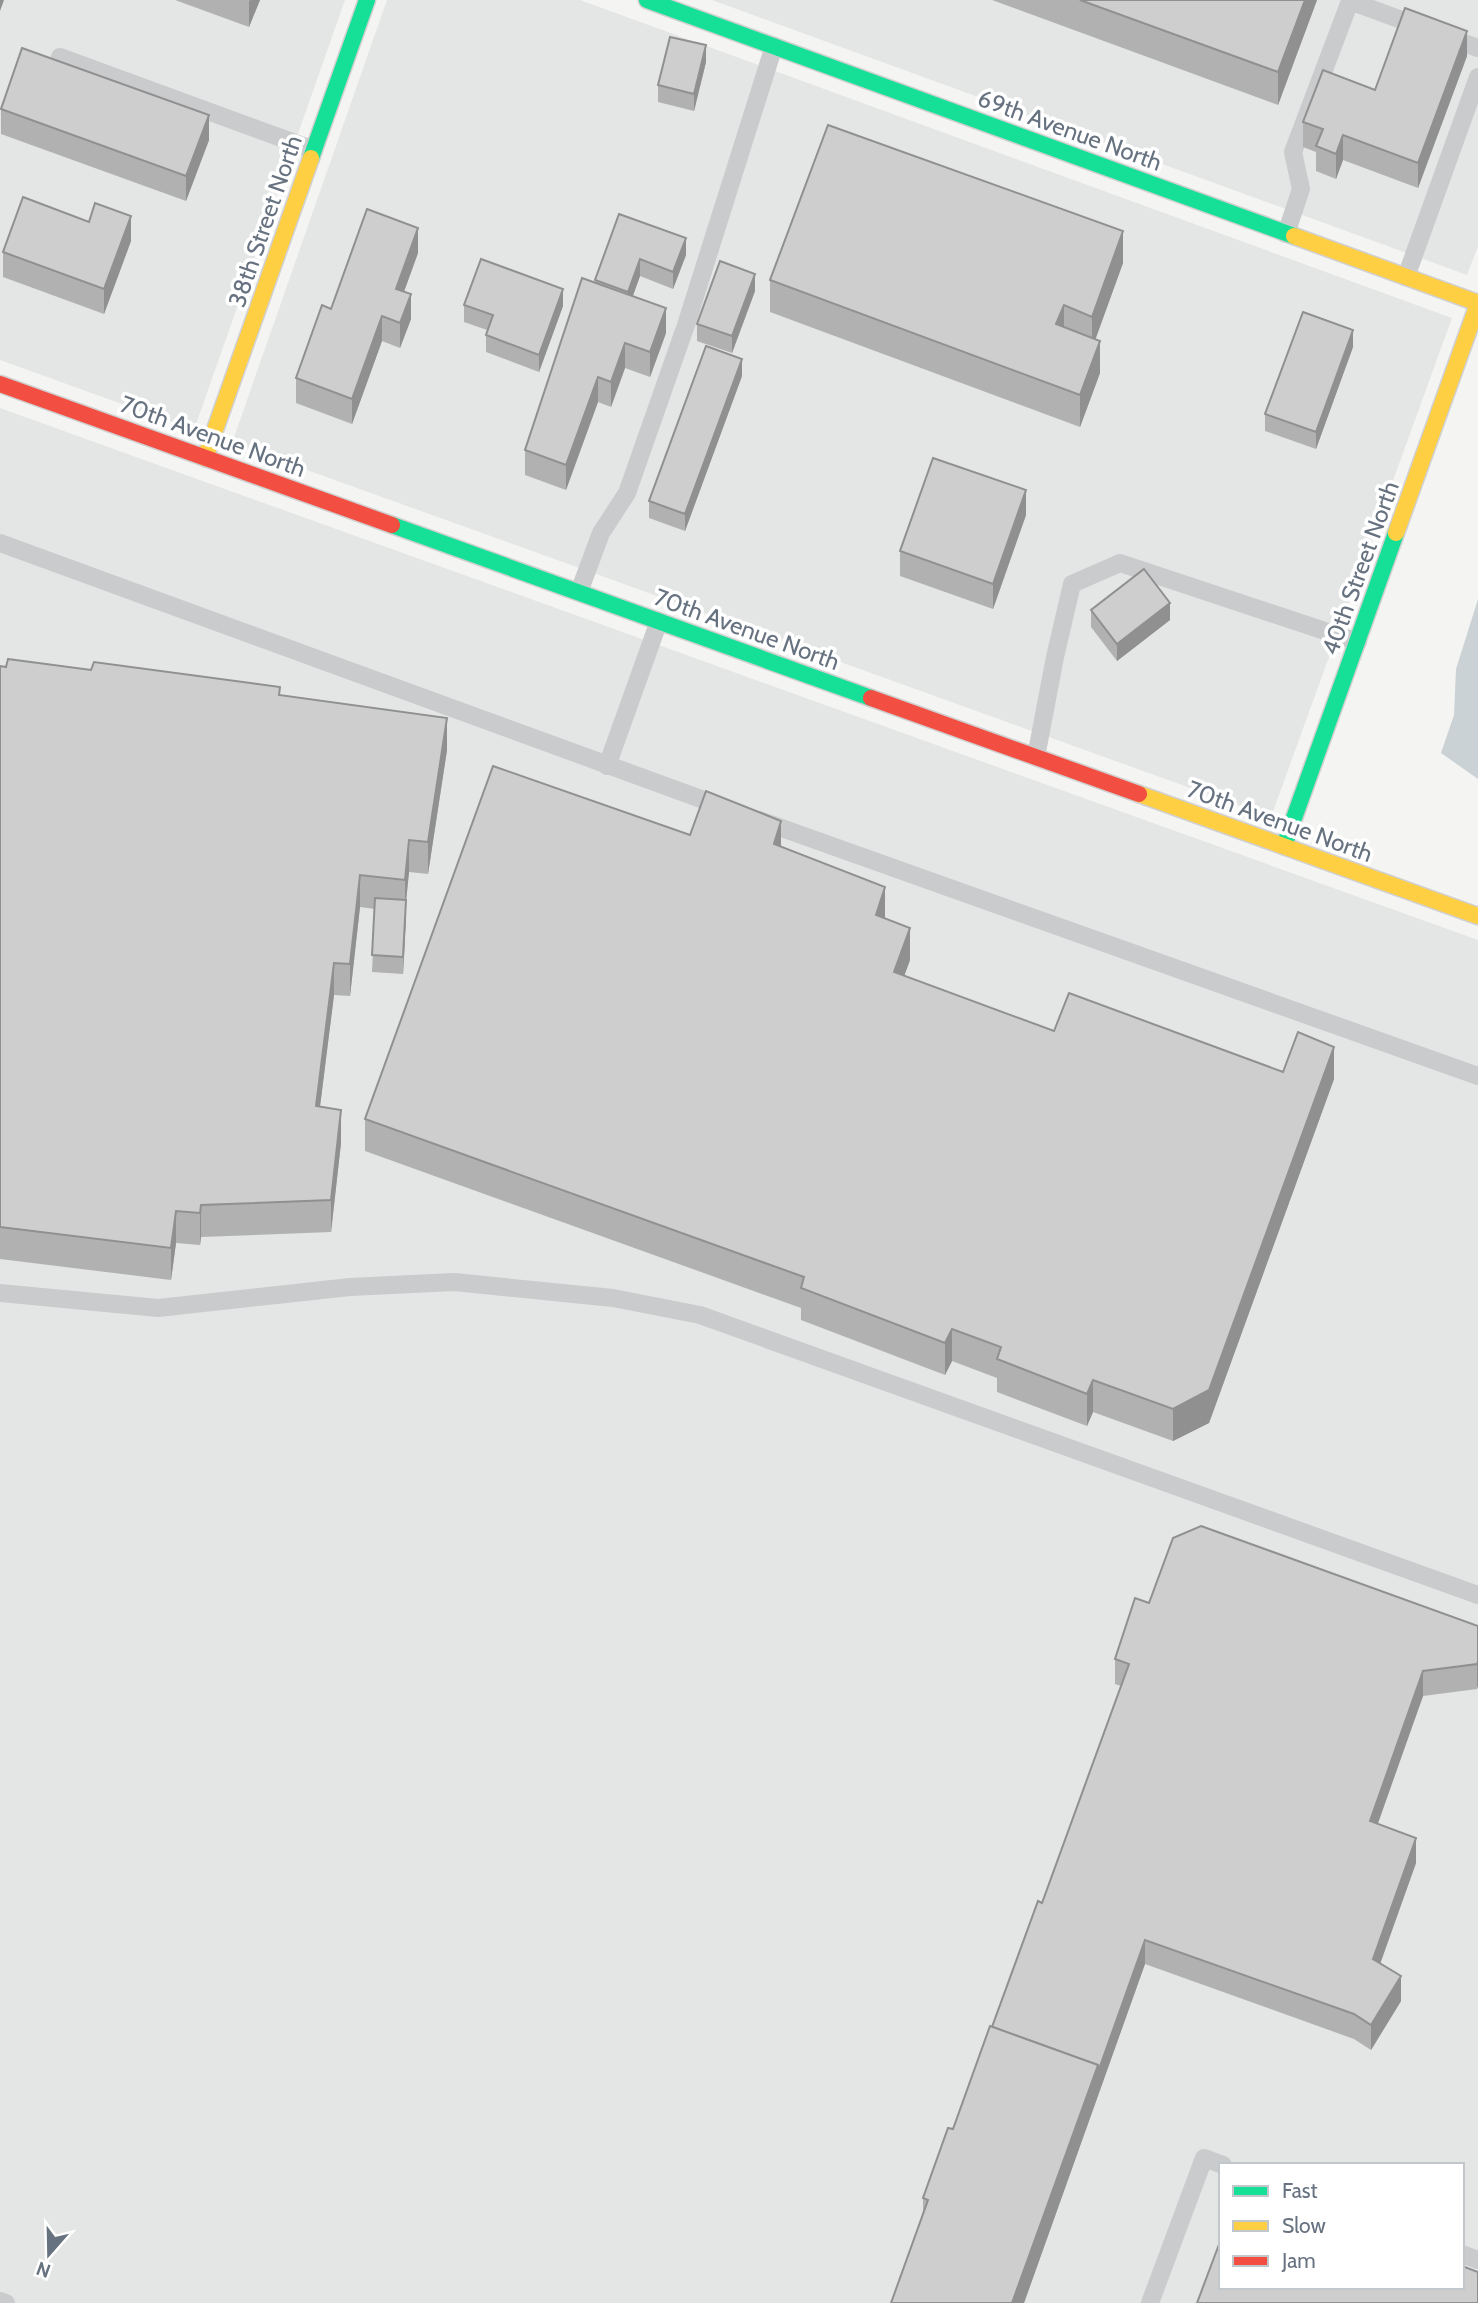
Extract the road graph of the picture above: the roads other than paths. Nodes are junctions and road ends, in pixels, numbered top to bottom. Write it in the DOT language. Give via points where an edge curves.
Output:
graph roads {
  1 [pos="366,0"];
  2 [pos="647,0"];
  3 [pos="774,46"];
  4 [pos="1478,48"];
  5 [pos="60,57"];
  6 [pos="1478,77"];
  7 [pos="314,150"];
  8 [pos="1286,234"];
  9 [pos="1406,277"];
  10 [pos="1478,304"];
  11 [pos="0,384"];
  12 [pos="205,458"];
  13 [pos="0,542"];
  14 [pos="579,592"];
  15 [pos="659,621"];
  16 [pos="1358,642"];
  17 [pos="1036,757"];
  18 [pos="607,766"];
  19 [pos="1284,846"];
  20 [pos="1478,916"];
  21 [pos="1478,1076"];
  22 [pos="0,1293"];
  23 [pos="1478,1595"];
  24 [pos="1219,2163"];
  25 [pos="0,2301"];
  26 [pos="6,2303"];
  27 [pos="1150,2303"];
  1 -- 7 [label="street, 38th Street North"];
  2 -- 3 [label="street, 69th Avenue North"];
  3 -- 8 [label="street, 69th Avenue North"];
  3 -- 14 [label="lane" via="686,325 627,493 601,533"];
  4 -- 8 [label="lane" via="1350,1 1293,152 1301,190"];
  5 -- 7 [label="lane"];
  6 -- 9 [label="lane"];
  7 -- 12 [label="street, 38th Street North"];
  8 -- 9 [label="street, 69th Avenue North"];
  9 -- 10 [label="street, 69th Avenue North"];
  10 -- 16 [label="street, 40th Street North"];
  11 -- 12 [label="street, 70th Avenue North"];
  12 -- 14 [label="street, 70th Avenue North"];
  13 -- 18 [label="lane"];
  14 -- 15 [label="street, 70th Avenue North"];
  15 -- 17 [label="street, 70th Avenue North"];
  15 -- 18 [label="lane"];
  16 -- 17 [label="lane" via="1120,563 1072,584"];
  16 -- 19 [label="street, 40th Street North"];
  17 -- 19 [label="street, 70th Avenue North"];
  18 -- 21 [label="lane"];
  19 -- 20 [label="street, 70th Avenue North"];
  22 -- 23 [label="lane" via="158,1308 350,1287 454,1282 613,1298 700,1315"];
  24 -- 27 [label="lane" via="1205,2158"];
  25 -- 26 [label="lane"];
}
